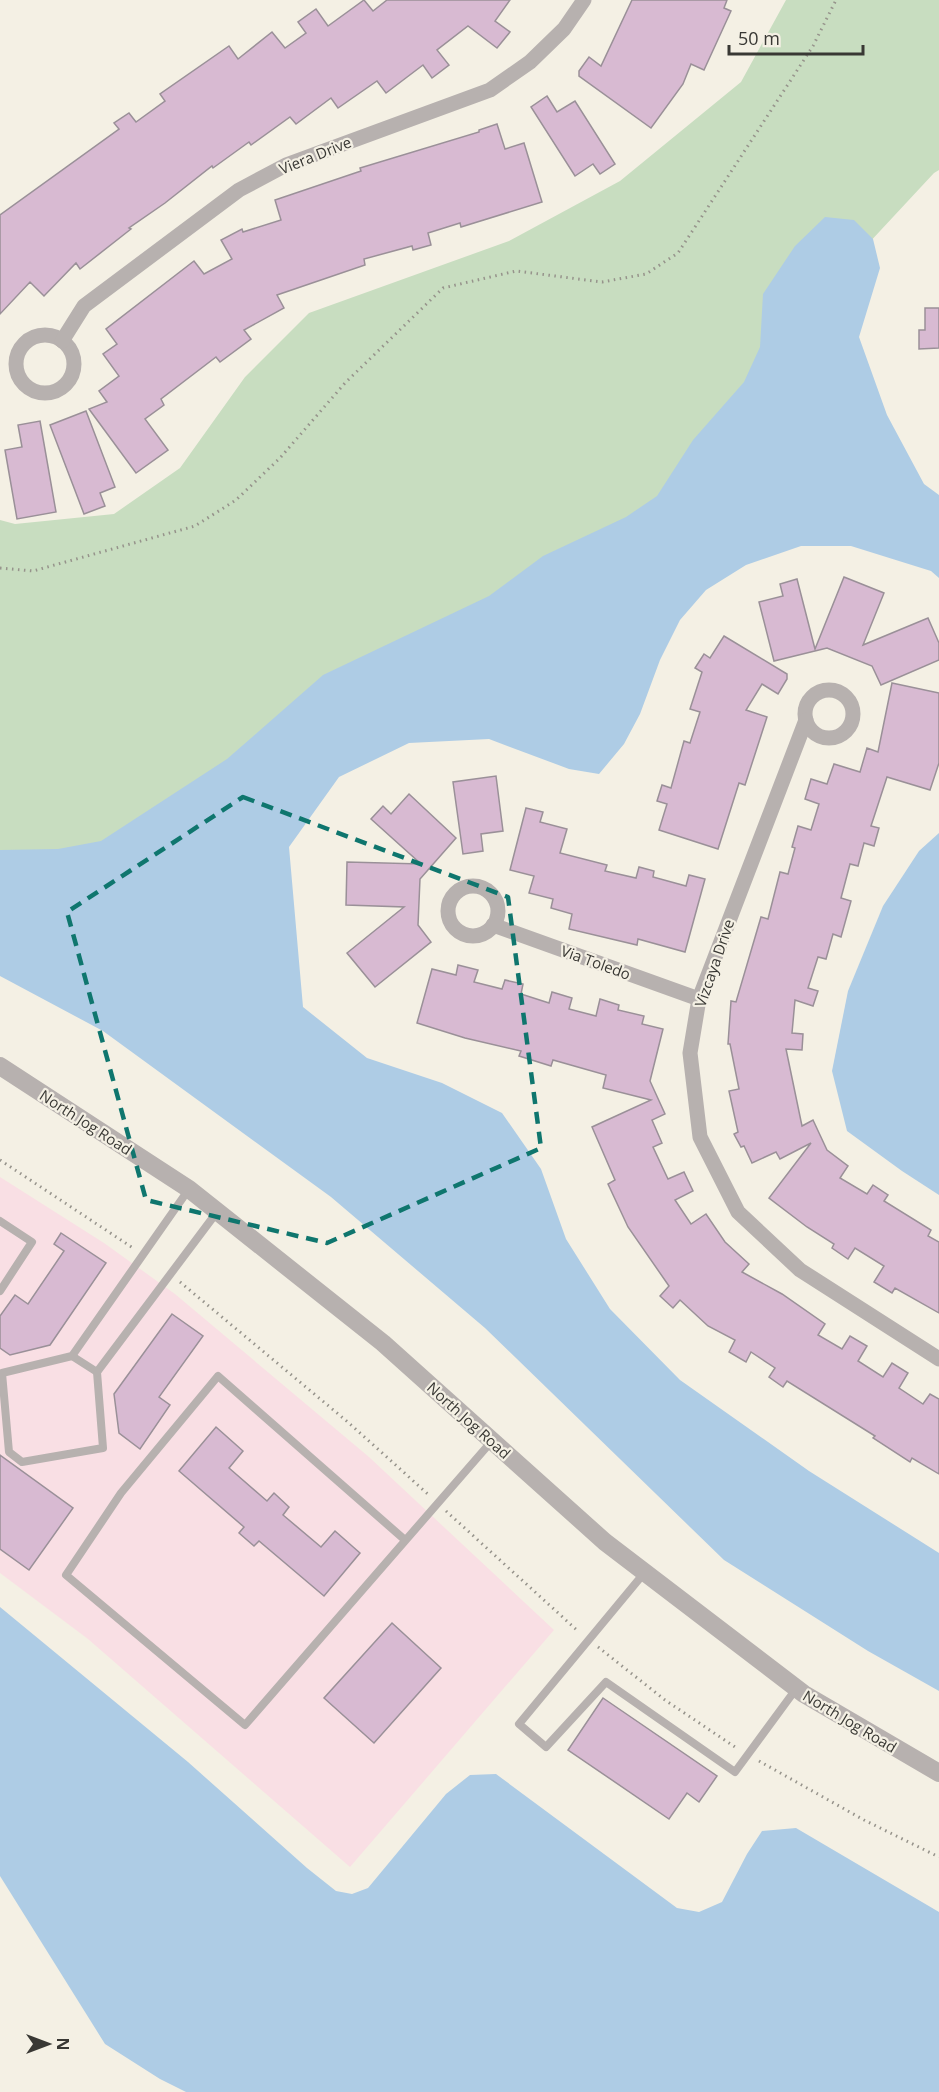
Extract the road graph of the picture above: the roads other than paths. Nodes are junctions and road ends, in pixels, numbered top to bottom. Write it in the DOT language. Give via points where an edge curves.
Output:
graph roads {
  1 [pos="584,0"];
  2 [pos="62,341"];
  3 [pos="806,720"];
  4 [pos="493,925"];
  5 [pos="699,999"];
  6 [pos="0,1066"];
  7 [pos="189,1189"];
  8 [pos="217,1211"];
  9 [pos="0,1221"];
  10 [pos="0,1292"];
  11 [pos="72,1356"];
  12 [pos="939,1359"];
  13 [pos="97,1372"];
  14 [pos="492,1441"];
  15 [pos="405,1540"];
  16 [pos="645,1572"];
  17 [pos="797,1688"];
  18 [pos="939,1773"];
  1 -- 2 [label="street, Viera Drive" via="564,30 530,62 490,90 286,165 239,190 84,306"];
  3 -- 5 [label="street, Vizcaya Drive"];
  4 -- 5 [label="street, Via Toledo"];
  5 -- 12 [label="street, Vizcaya Drive" via="690,1053 700,1137 738,1212 800,1270"];
  6 -- 7 [label="street, North Jog Road"];
  7 -- 8 [label="street, North Jog Road"];
  7 -- 11 [label="lane"];
  8 -- 13 [label="lane"];
  8 -- 14 [label="street, North Jog Road" via="383,1343"];
  9 -- 10 [label="lane" via="32,1242"];
  11 -- 13 [label="lane"];
  11 -- 13 [label="lane" via="2,1373 9,1452 22,1462 103,1448"];
  14 -- 15 [label="lane"];
  14 -- 16 [label="street, North Jog Road" via="605,1542"];
  15 -- 15 [label="lane" via="245,1725 66,1575 121,1493 218,1376"];
  16 -- 17 [label="street, North Jog Road"];
  16 -- 17 [label="lane" via="519,1724 546,1747 606,1682 735,1772"];
  17 -- 18 [label="street, North Jog Road"];
}
